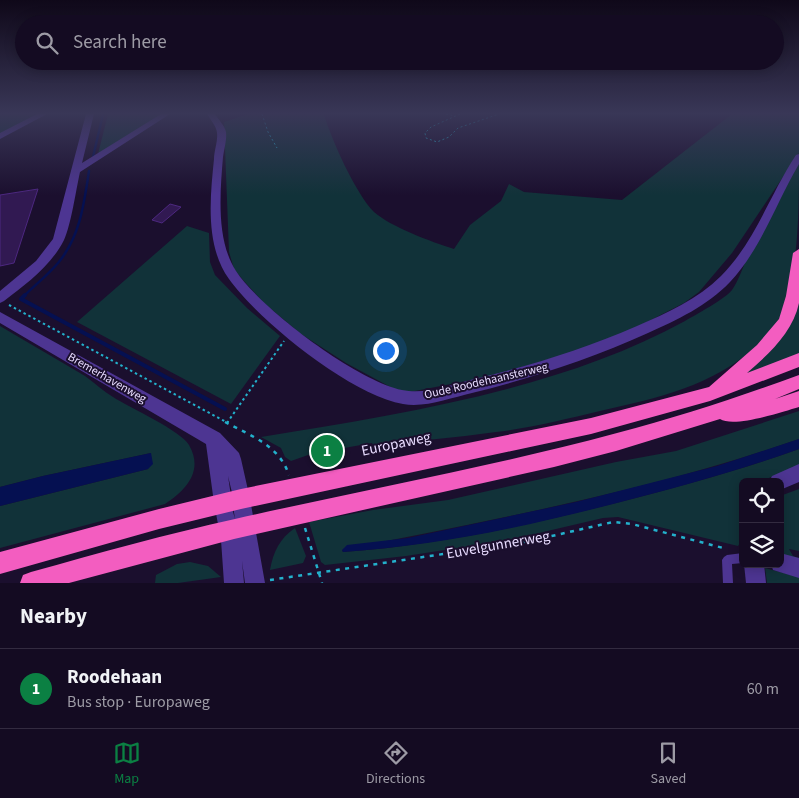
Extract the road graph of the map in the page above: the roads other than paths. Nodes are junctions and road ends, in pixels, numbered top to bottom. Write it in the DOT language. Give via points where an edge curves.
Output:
graph roads {
  1 [pos="83,141"];
  2 [pos="124,141"];
  3 [pos="220,141"];
  4 [pos="799,157"];
  5 [pos="76,172"];
  6 [pos="799,253"];
  7 [pos="4,301"];
  8 [pos="0,317"];
  9 [pos="799,360"];
  10 [pos="799,382"];
  11 [pos="710,394"];
  12 [pos="799,398"];
  13 [pos="688,420"];
  14 [pos="799,474"];
  15 [pos="784,480"];
  16 [pos="232,501"];
  17 [pos="237,529"];
  18 [pos="739,558"];
  19 [pos="0,563"];
  20 [pos="784,564"];
  21 [pos="754,568"];
  22 [pos="799,568"];
  23 [pos="31,583"];
  24 [pos="234,583"];
  25 [pos="255,583"];
  26 [pos="728,583"];
  27 [pos="756,583"];
  1 -- 5 [label="street"];
  2 -- 5 [label="street"];
  3 -- 4 [label="street, Oude Roodehaansterweg" via="218,240 228,269 246,292 291,331 353,376 381,391 402,397 428,396 552,365 616,342 695,303 736,267"];
  5 -- 7 [label="street" via="55,246"];
  6 -- 11 [label="highway" via="794,293 784,321 764,349"];
  8 -- 16 [label="street, Bremerhavenweg" via="214,438"];
  9 -- 11 [label="highway, Europaweg"];
  10 -- 13 [label="highway"];
  11 -- 16 [label="highway, Europaweg" via="591,426"];
  12 -- 13 [label="highway" via="766,408"];
  13 -- 17 [label="highway" via="519,467"];
  14 -- 15 [label="street"];
  16 -- 17 [label="street, Bremerhavenweg"];
  16 -- 19 [label="highway, Europaweg"];
  17 -- 23 [label="highway"];
  17 -- 24 [label="street"];
  17 -- 25 [label="street"];
  18 -- 26 [label="lane" via="727,560"];
  20 -- 22 [label="street"];
  21 -- 27 [label="street"];
}
